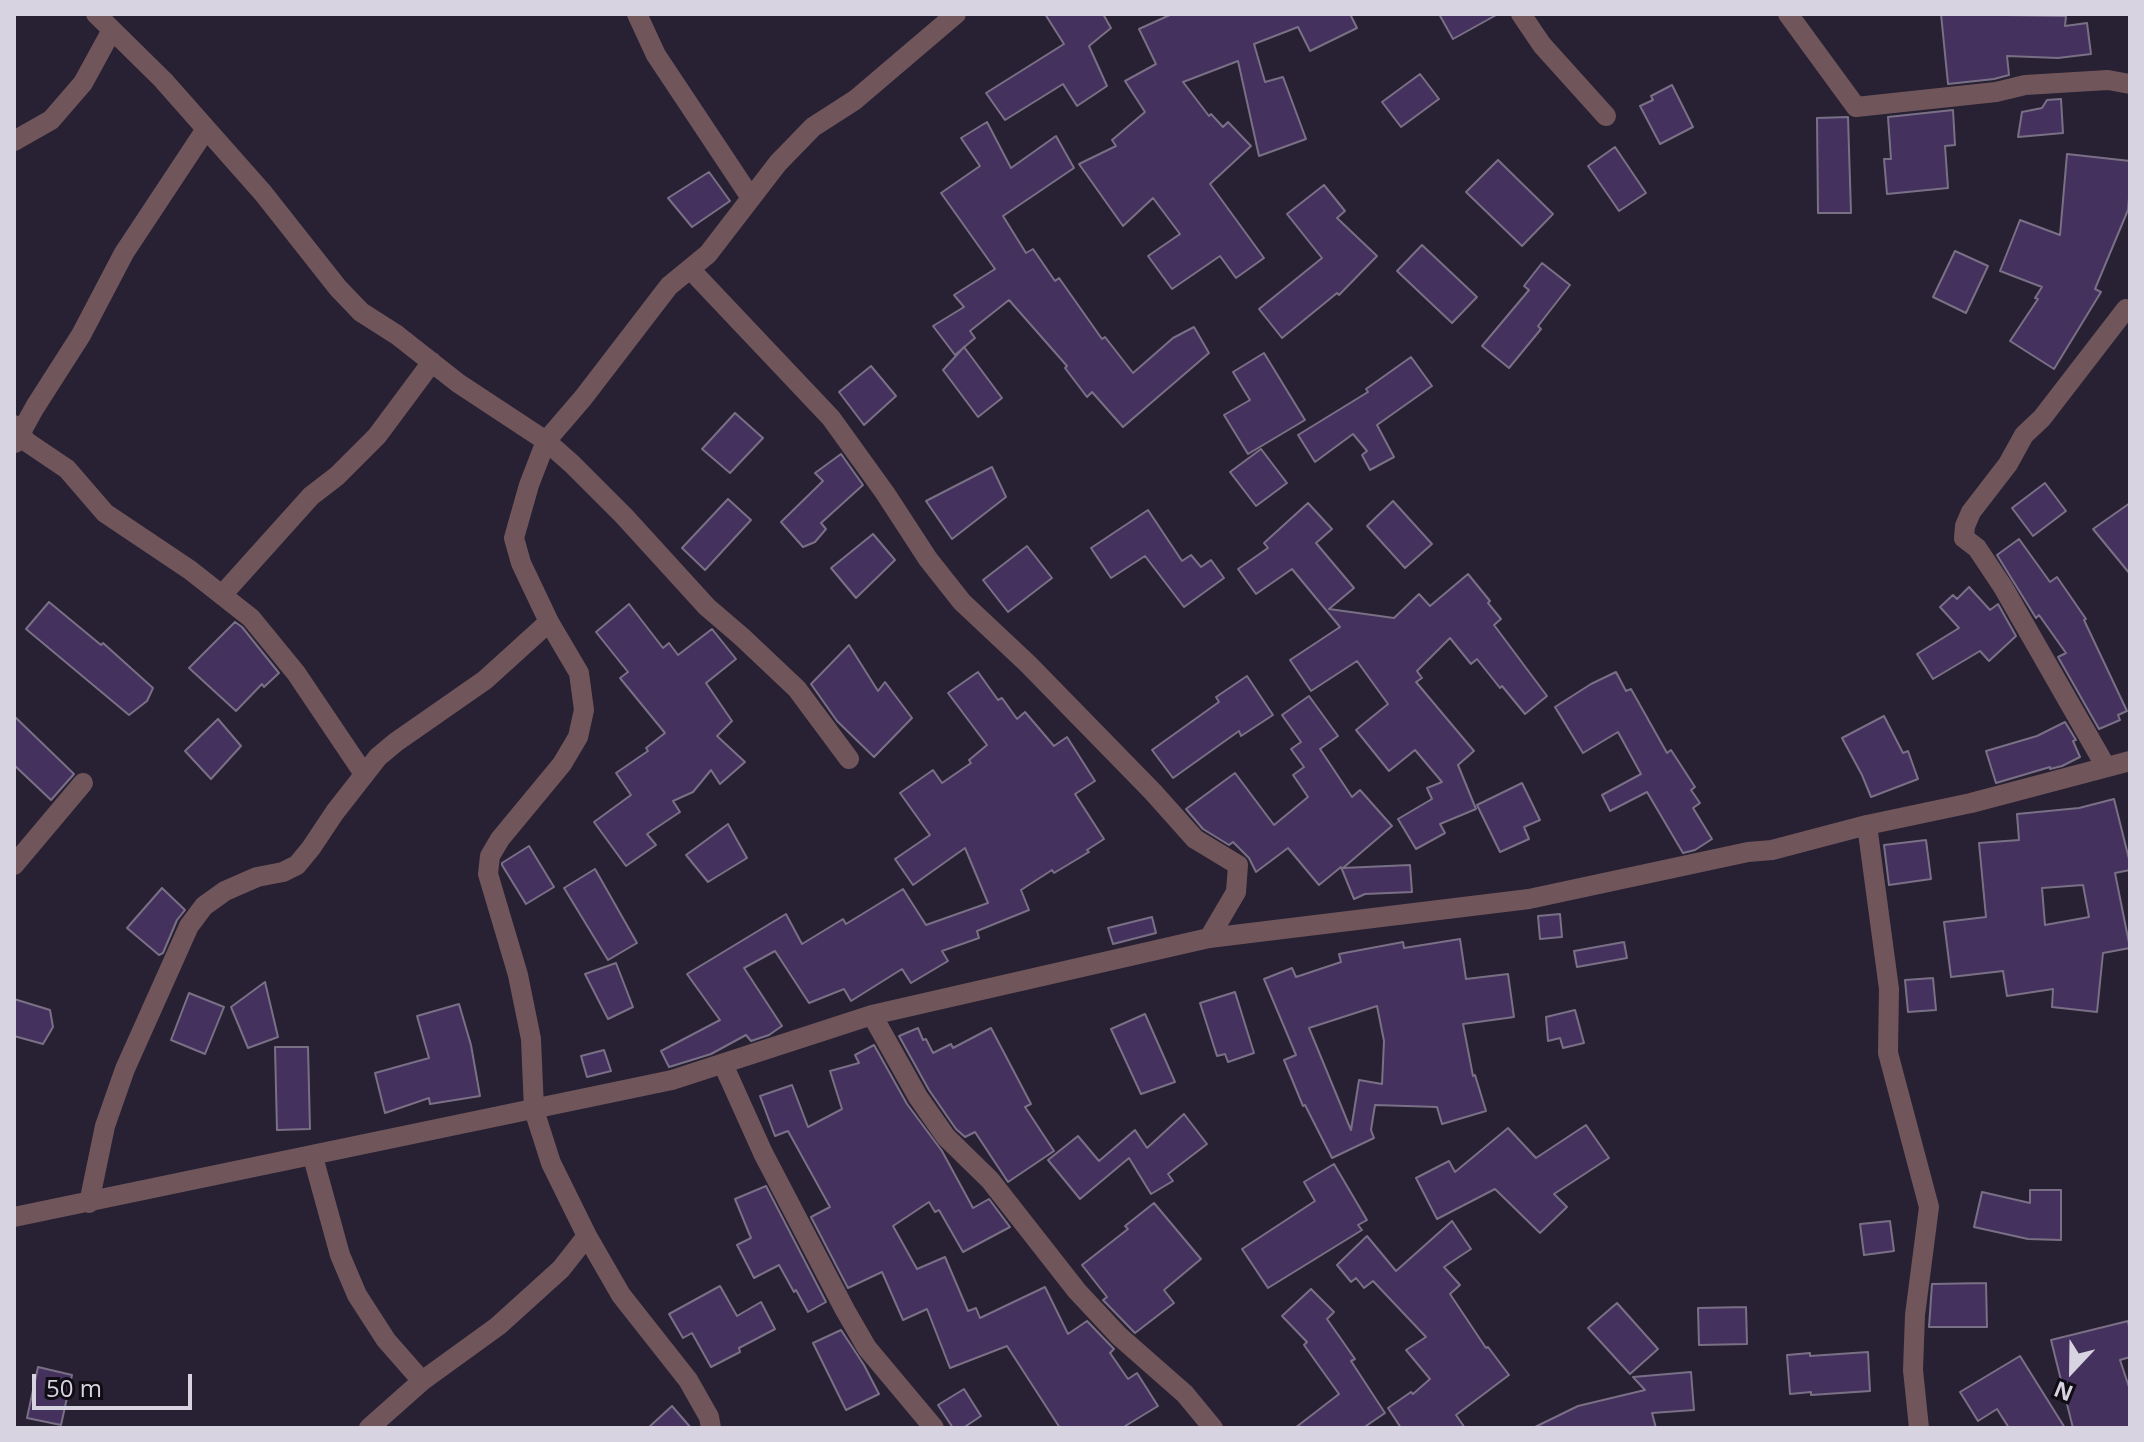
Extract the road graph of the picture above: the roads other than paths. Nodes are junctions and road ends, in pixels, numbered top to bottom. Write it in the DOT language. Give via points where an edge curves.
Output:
graph roads {
  1 [pos="96,14"];
  2 [pos="637,14"];
  3 [pos="956,14"];
  4 [pos="1521,14"];
  5 [pos="1788,14"];
  6 [pos="933,22"];
  7 [pos="112,30"];
  8 [pos="2130,84"];
  9 [pos="1606,116"];
  10 [pos="206,129"];
  11 [pos="14,141"];
  12 [pos="751,198"];
  13 [pos="690,269"];
  14 [pos="2129,308"];
  15 [pos="432,362"];
  16 [pos="16,434"];
  17 [pos="546,441"];
  18 [pos="222,595"];
  19 [pos="549,622"];
  20 [pos="849,759"];
  21 [pos="2123,767"];
  22 [pos="364,774"];
  23 [pos="83,783"];
  24 [pos="1867,825"];
  25 [pos="14,865"];
  26 [pos="1209,938"];
  27 [pos="872,1015"];
  28 [pos="723,1064"];
  29 [pos="534,1110"];
  30 [pos="313,1157"];
  31 [pos="89,1203"];
  32 [pos="14,1217"];
  33 [pos="587,1236"];
  34 [pos="422,1381"];
  35 [pos="369,1428"];
  36 [pos="711,1428"];
  37 [pos="934,1428"];
  38 [pos="1213,1428"];
  39 [pos="1919,1428"];
  1 -- 7 [label="street"];
  2 -- 12 [label="street" via="656,55"];
  3 -- 6 [label="street"];
  4 -- 9 [label="street"];
  5 -- 8 [label="street" via="1856,107 2025,85 2108,80"];
  6 -- 12 [label="street" via="855,100 813,127"];
  7 -- 10 [label="street"];
  7 -- 11 [label="street" via="83,83 51,120"];
  10 -- 15 [label="street" via="361,312"];
  10 -- 16 [label="street" via="124,253 81,335"];
  12 -- 13 [label="street"];
  13 -- 17 [label="street" via="669,286"];
  13 -- 26 [label="street" via="831,418 962,602 1195,839 1238,865 1236,892"];
  14 -- 21 [label="street" via="2024,435 1971,512 1964,538 1977,548"];
  15 -- 17 [label="street"];
  15 -- 18 [label="street" via="377,436 311,496"];
  16 -- 18 [label="street" via="67,469 105,513"];
  17 -- 19 [label="street" via="514,538"];
  17 -- 20 [label="street" via="707,607 797,689"];
  18 -- 22 [label="street" via="251,618 296,673"];
  19 -- 22 [label="street" via="485,680 396,742"];
  19 -- 29 [label="street" via="579,673 584,710 578,737 500,839 488,874 531,1039"];
  21 -- 24 [label="street"];
  22 -- 31 [label="street" via="297,865 225,891 189,926 125,1069 105,1126"];
  23 -- 25 [label="street"];
  24 -- 26 [label="street" via="1772,850 1529,899"];
  24 -- 39 [label="street" via="1889,989 1888,1053 1929,1207 1915,1315"];
  26 -- 27 [label="street"];
  27 -- 28 [label="street"];
  27 -- 38 [label="street" via="946,1137 990,1180 1077,1291 1185,1394"];
  28 -- 29 [label="street"];
  28 -- 37 [label="street" via="763,1153 867,1348"];
  29 -- 30 [label="street"];
  29 -- 33 [label="street" via="551,1163"];
  30 -- 31 [label="street"];
  30 -- 34 [label="street" via="340,1255 357,1295"];
  31 -- 32 [label="street"];
  33 -- 34 [label="street" via="561,1269 498,1326"];
  33 -- 36 [label="street" via="621,1295 688,1380"];
  34 -- 35 [label="street"];
}
